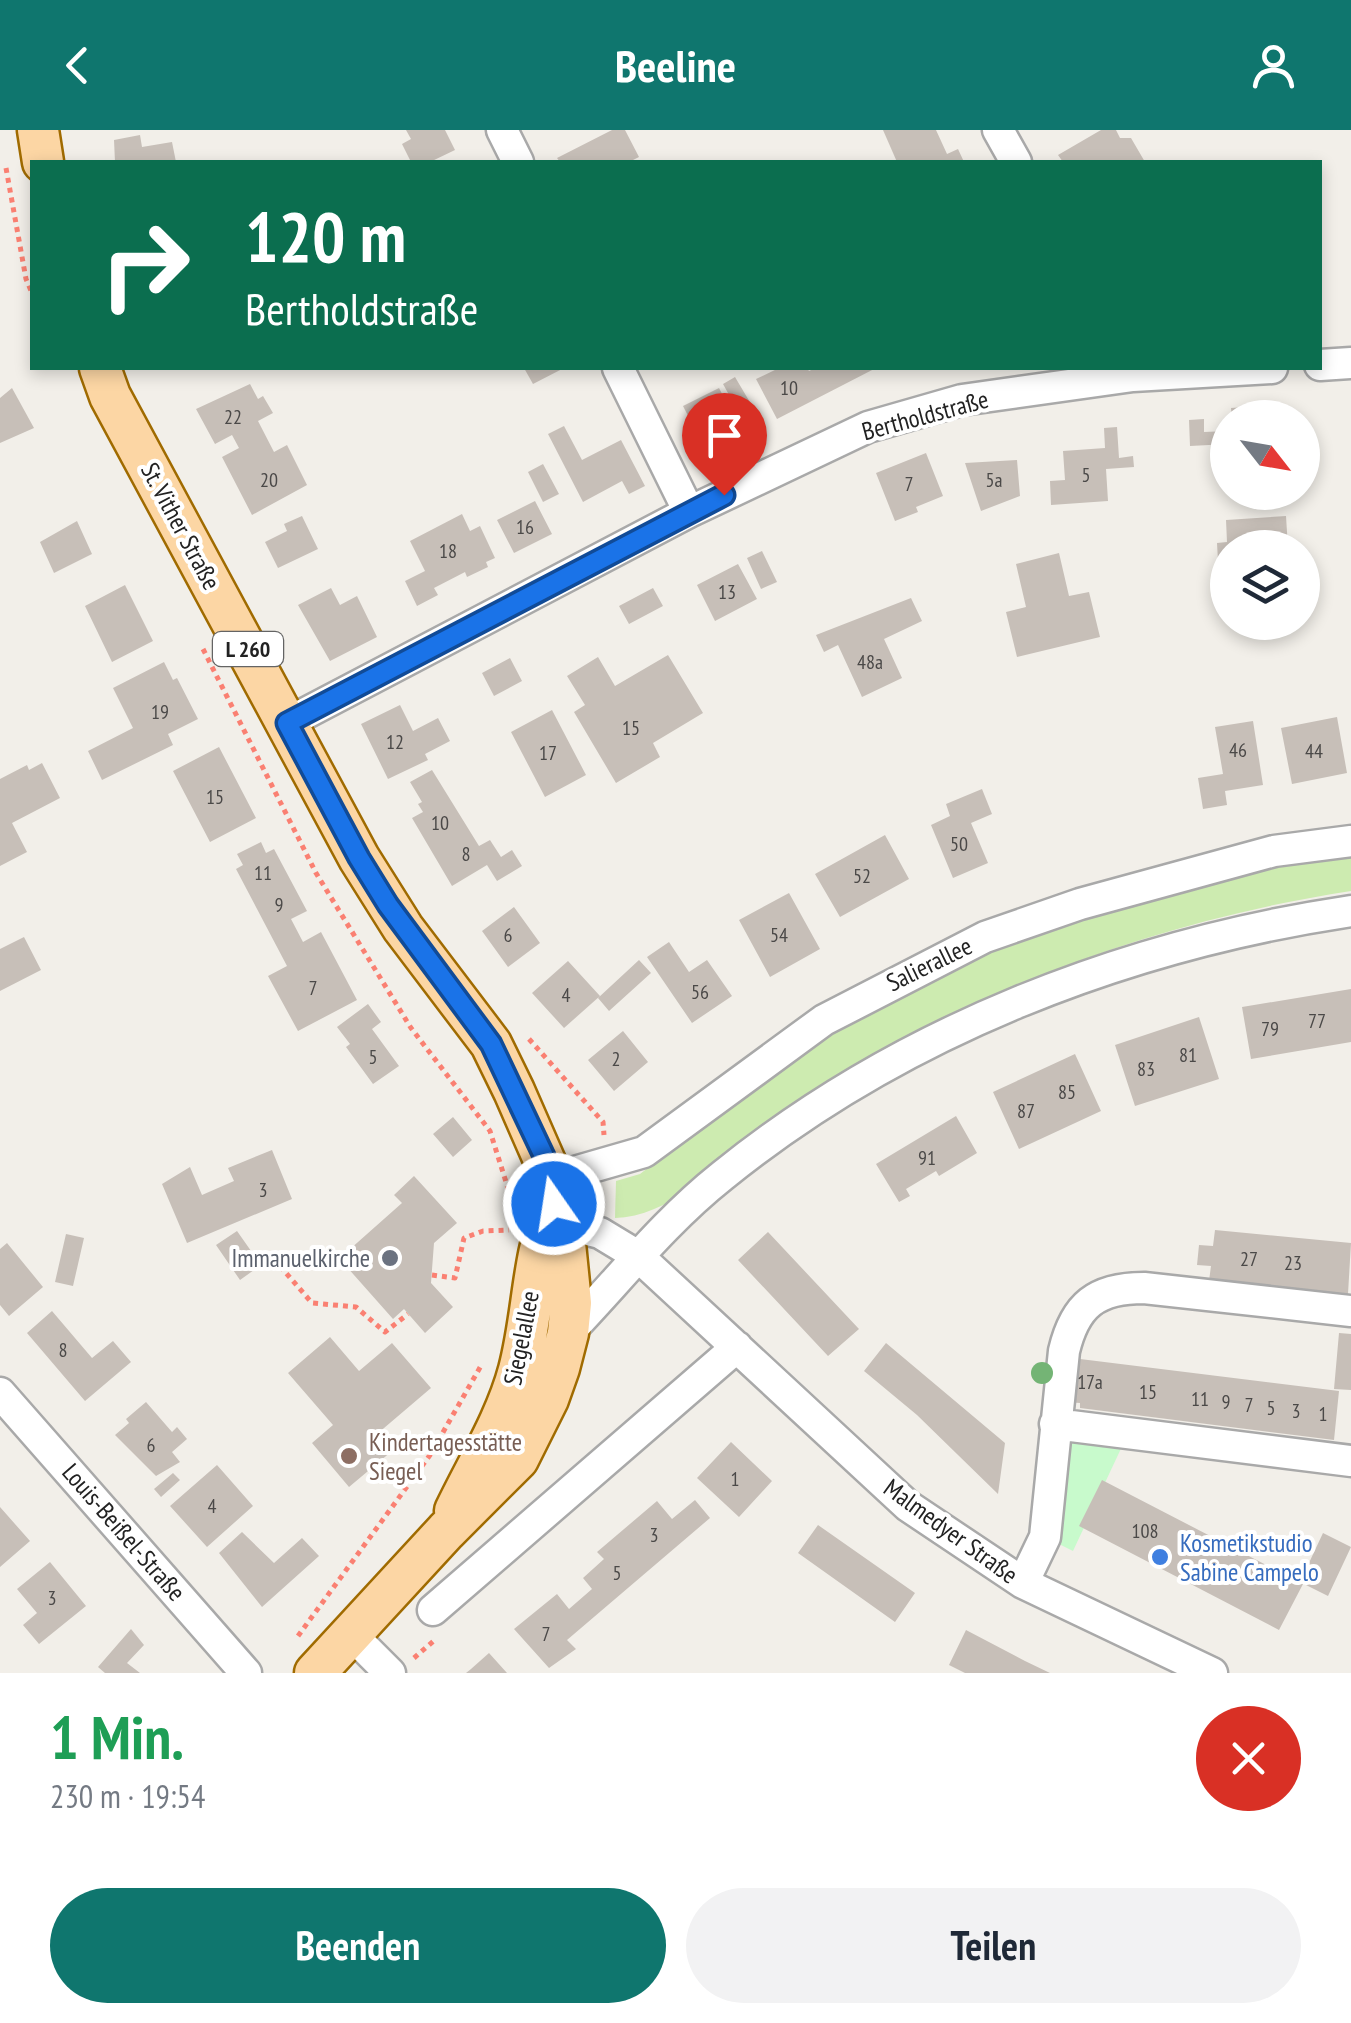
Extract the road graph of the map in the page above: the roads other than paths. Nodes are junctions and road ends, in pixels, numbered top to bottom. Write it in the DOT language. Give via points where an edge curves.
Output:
graph roads {
  1 [pos="38,130"];
  2 [pos="502,130"];
  3 [pos="998,130"];
  4 [pos="44,160"];
  5 [pos="517,160"];
  6 [pos="1015,160"];
  7 [pos="1351,363"];
  8 [pos="1322,365"];
  9 [pos="101,370"];
  10 [pos="619,370"];
  11 [pos="1202,370"];
  12 [pos="1132,372"];
  13 [pos="689,512"];
  14 [pos="287,723"];
  15 [pos="1351,841"];
  16 [pos="1351,911"];
  17 [pos="557,1205"];
  18 [pos="638,1256"];
  19 [pos="1351,1312"];
  20 [pos="568,1333"];
  21 [pos="737,1347"];
  22 [pos="0,1393"];
  23 [pos="1055,1424"];
  24 [pos="1351,1462"];
  25 [pos="446,1530"];
  26 [pos="1023,1583"];
  27 [pos="434,1610"];
  28 [pos="351,1634"];
  29 [pos="305,1657"];
  30 [pos="246,1673"];
  31 [pos="390,1673"];
  32 [pos="1212,1673"];
  1 -- 4 [label="main road"];
  2 -- 5 [label="street"];
  3 -- 6 [label="street"];
  7 -- 8 [label="street"];
  9 -- 14 [label="main road, St. Vither Straße / L 260"];
  10 -- 13 [label="street"];
  11 -- 12 [label="street, Bertholdstraße"];
  12 -- 13 [label="street, Bertholdstraße" via="962,400 868,426"];
  13 -- 14 [label="street, Bertholdstraße"];
  14 -- 17 [label="main road, St. Vither Straße / L 260" via="376,886 491,1044 544,1156"];
  15 -- 17 [label="street, Salierallee" via="1274,850 985,937 824,1020 644,1152 578,1172"];
  16 -- 18 [label="street" via="1220,934 1090,974 966,1024 816,1108 722,1175"];
  17 -- 18 [label="street"];
  17 -- 20 [label="main road, Siegelallee / L 260" via="571,1303"];
  17 -- 25 [label="main road, Siegelallee / L 260" via="537,1249 518,1374"];
  18 -- 20 [label="street"];
  18 -- 21 [label="street, Malmedyer Straße"];
  19 -- 23 [label="street" via="1116,1288 1091,1300 1070,1324"];
  20 -- 25 [label="main road, Siegelallee / L 260" via="548,1400 518,1459"];
  21 -- 26 [label="street, Malmedyer Straße" via="908,1506"];
  21 -- 27 [label="street"];
  22 -- 30 [label="street, Louis-Beißel-Straße"];
  23 -- 24 [label="street"];
  23 -- 26 [label="street" via="1046,1537"];
  25 -- 28 [label="main road, Siegelallee / L 260"];
  26 -- 32 [label="street, Malmedyer Straße"];
  28 -- 29 [label="main road, Siegelallee / L 260"];
  28 -- 31 [label="street"];
}
